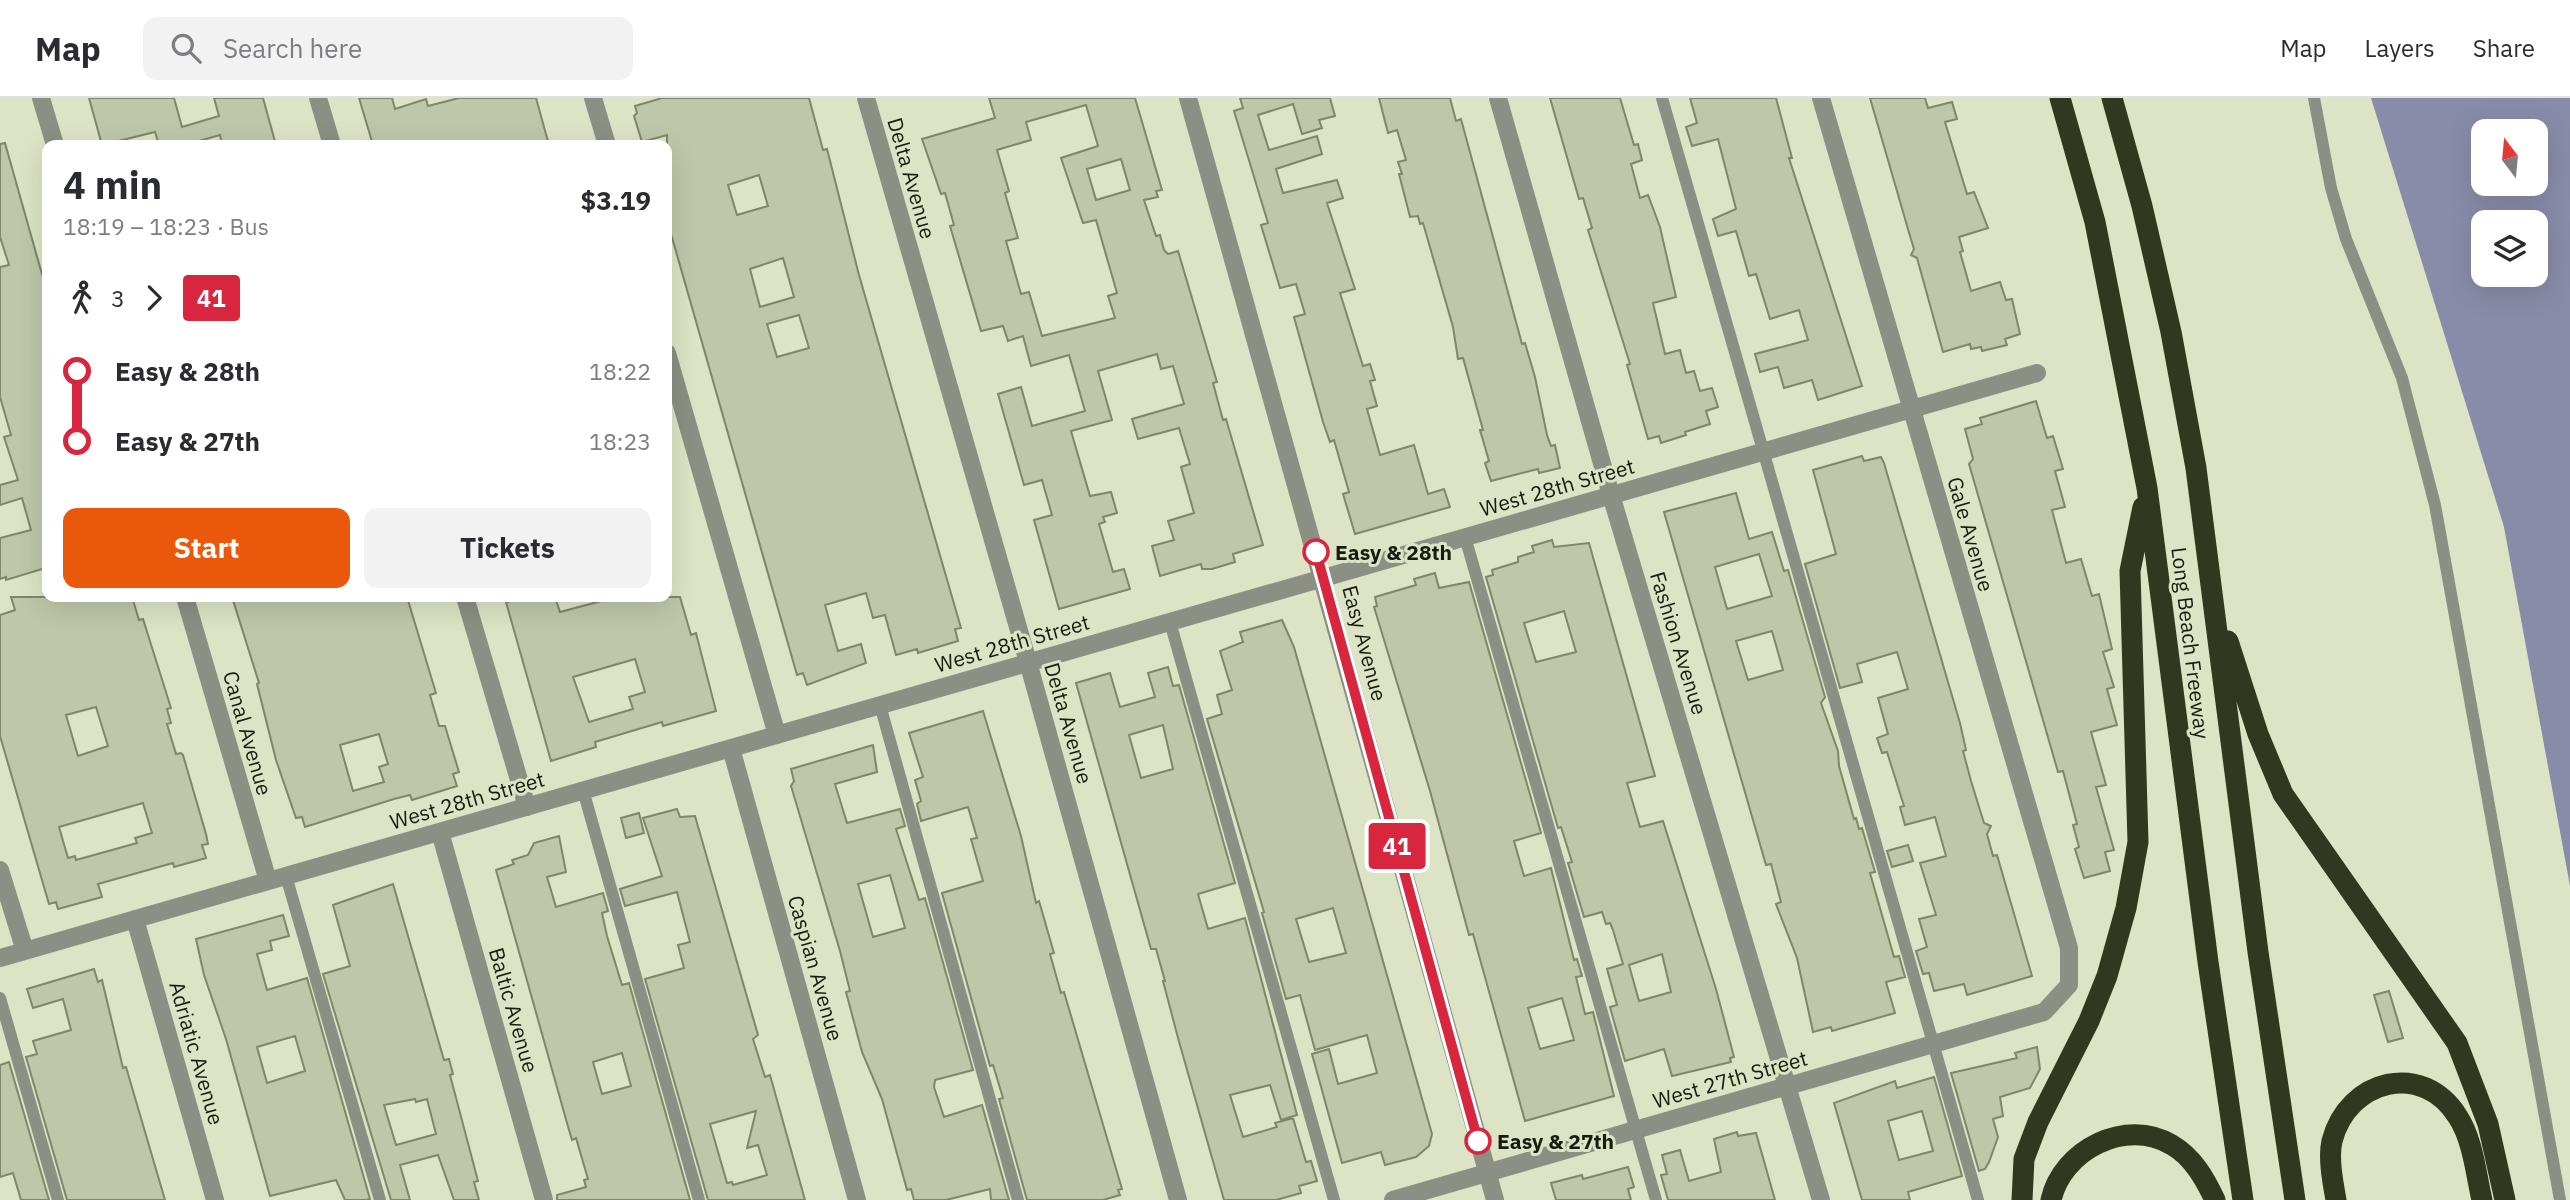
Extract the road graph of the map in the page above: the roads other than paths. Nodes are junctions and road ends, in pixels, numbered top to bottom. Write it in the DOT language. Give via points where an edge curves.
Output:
graph roads {
  1 [pos="41,98"];
  2 [pos="318,98"];
  3 [pos="593,98"];
  4 [pos="866,98"];
  5 [pos="1188,98"];
  6 [pos="1498,98"];
  7 [pos="1662,98"];
  8 [pos="1821,98"];
  9 [pos="2060,98"];
  10 [pos="2112,98"];
  11 [pos="2314,98"];
  12 [pos="54,140"];
  13 [pos="331,140"];
  14 [pos="606,140"];
  15 [pos="672,370"];
  16 [pos="2037,373"];
  17 [pos="1911,409"];
  18 [pos="1763,451"];
  19 [pos="2147,488"];
  20 [pos="1611,495"];
  21 [pos="1465,537"];
  22 [pos="1323,578"];
  23 [pos="2213,595"];
  24 [pos="187,602"];
  25 [pos="466,602"];
  26 [pos="1170,622"];
  27 [pos="1028,662"];
  28 [pos="880,705"];
  29 [pos="777,735"];
  30 [pos="731,748"];
  31 [pos="583,790"];
  32 [pos="527,807"];
  33 [pos="440,831"];
  34 [pos="0,870"];
  35 [pos="286,876"];
  36 [pos="268,881"];
  37 [pos="135,919"];
  38 [pos="25,951"];
  39 [pos="0,958"];
  40 [pos="2069,985"];
  41 [pos="0,998"];
  42 [pos="1933,1043"];
  43 [pos="1789,1085"];
  44 [pos="1636,1130"];
  45 [pos="1487,1174"];
  46 [pos="58,1200"];
  47 [pos="215,1200"];
  48 [pos="380,1200"];
  49 [pos="544,1200"];
  50 [pos="699,1200"];
  51 [pos="858,1200"];
  52 [pos="1018,1200"];
  53 [pos="1178,1200"];
  54 [pos="1334,1200"];
  55 [pos="1393,1200"];
  56 [pos="1495,1200"];
  57 [pos="1656,1200"];
  58 [pos="1821,1200"];
  59 [pos="1978,1200"];
  60 [pos="2022,1200"];
  61 [pos="2051,1200"];
  62 [pos="2215,1200"];
  63 [pos="2243,1200"];
  64 [pos="2295,1200"];
  65 [pos="2336,1200"];
  66 [pos="2482,1200"];
  67 [pos="2505,1200"];
  68 [pos="2560,1200"];
  1 -- 12 [label="street"];
  2 -- 13 [label="street"];
  3 -- 14 [label="street"];
  4 -- 27 [label="street, Delta Avenue"];
  5 -- 22 [label="street, Easy Avenue"];
  6 -- 20 [label="street, Fashion Avenue"];
  7 -- 18 [label="lane"];
  8 -- 17 [label="street, Gale Avenue"];
  9 -- 19 [label="highway, Long Beach Freeway" via="2095,222"];
  10 -- 23 [label="highway, Long Beach Freeway" via="2171,332"];
  11 -- 68 [label="lane" via="2346,239 2402,378 2435,505"];
  15 -- 29 [label="street"];
  16 -- 17 [label="street, West 28th Street"];
  17 -- 18 [label="street, West 28th Street"];
  17 -- 40 [label="street, Gale Avenue" via="2069,948"];
  18 -- 20 [label="street, West 28th Street"];
  18 -- 42 [label="lane"];
  19 -- 60 [label="highway" via="2130,571 2138,842 2107,976 2024,1159"];
  19 -- 63 [label="highway, Long Beach Freeway"];
  20 -- 21 [label="street, West 28th Street"];
  20 -- 43 [label="street, Fashion Avenue"];
  21 -- 22 [label="street, West 28th Street"];
  21 -- 44 [label="lane"];
  22 -- 26 [label="street, West 28th Street"];
  22 -- 45 [label="street, Easy Avenue"];
  23 -- 64 [label="highway, Long Beach Freeway"];
  23 -- 67 [label="highway" via="2258,734 2283,794 2457,1044 2488,1124"];
  24 -- 36 [label="street, Canal Avenue"];
  25 -- 32 [label="street"];
  26 -- 27 [label="street, West 28th Street"];
  26 -- 54 [label="lane"];
  27 -- 28 [label="street, West 28th Street"];
  27 -- 53 [label="street, Delta Avenue"];
  28 -- 29 [label="street, West 28th Street"];
  28 -- 52 [label="lane"];
  29 -- 30 [label="street, West 28th Street"];
  30 -- 31 [label="street, West 28th Street"];
  30 -- 51 [label="street, Caspian Avenue"];
  31 -- 32 [label="street, West 28th Street"];
  31 -- 50 [label="lane"];
  32 -- 33 [label="street, West 28th Street"];
  33 -- 35 [label="street, West 28th Street"];
  33 -- 49 [label="street, Baltic Avenue"];
  34 -- 38 [label="street"];
  35 -- 36 [label="street, West 28th Street"];
  35 -- 48 [label="lane"];
  36 -- 37 [label="street, West 28th Street"];
  37 -- 38 [label="street, West 28th Street"];
  37 -- 47 [label="street, Adriatic Avenue"];
  38 -- 39 [label="street, West 28th Street"];
  40 -- 42 [label="street, West 27th Street" via="2045,1012"];
  41 -- 46 [label="lane"];
  42 -- 43 [label="street, West 27th Street"];
  42 -- 59 [label="lane"];
  43 -- 44 [label="street, West 27th Street"];
  43 -- 58 [label="street, Fashion Avenue"];
  44 -- 45 [label="street, West 27th Street"];
  44 -- 57 [label="lane"];
  45 -- 55 [label="street, West 27th Street"];
  45 -- 56 [label="street, Easy Avenue"];
  61 -- 62 [label="highway" via="2062,1173 2084,1150 2113,1138 2141,1135 2164,1140 2186,1155"];
  65 -- 66 [label="highway" via="2331,1145 2345,1111 2370,1089 2405,1084 2436,1094 2458,1116"];
}
